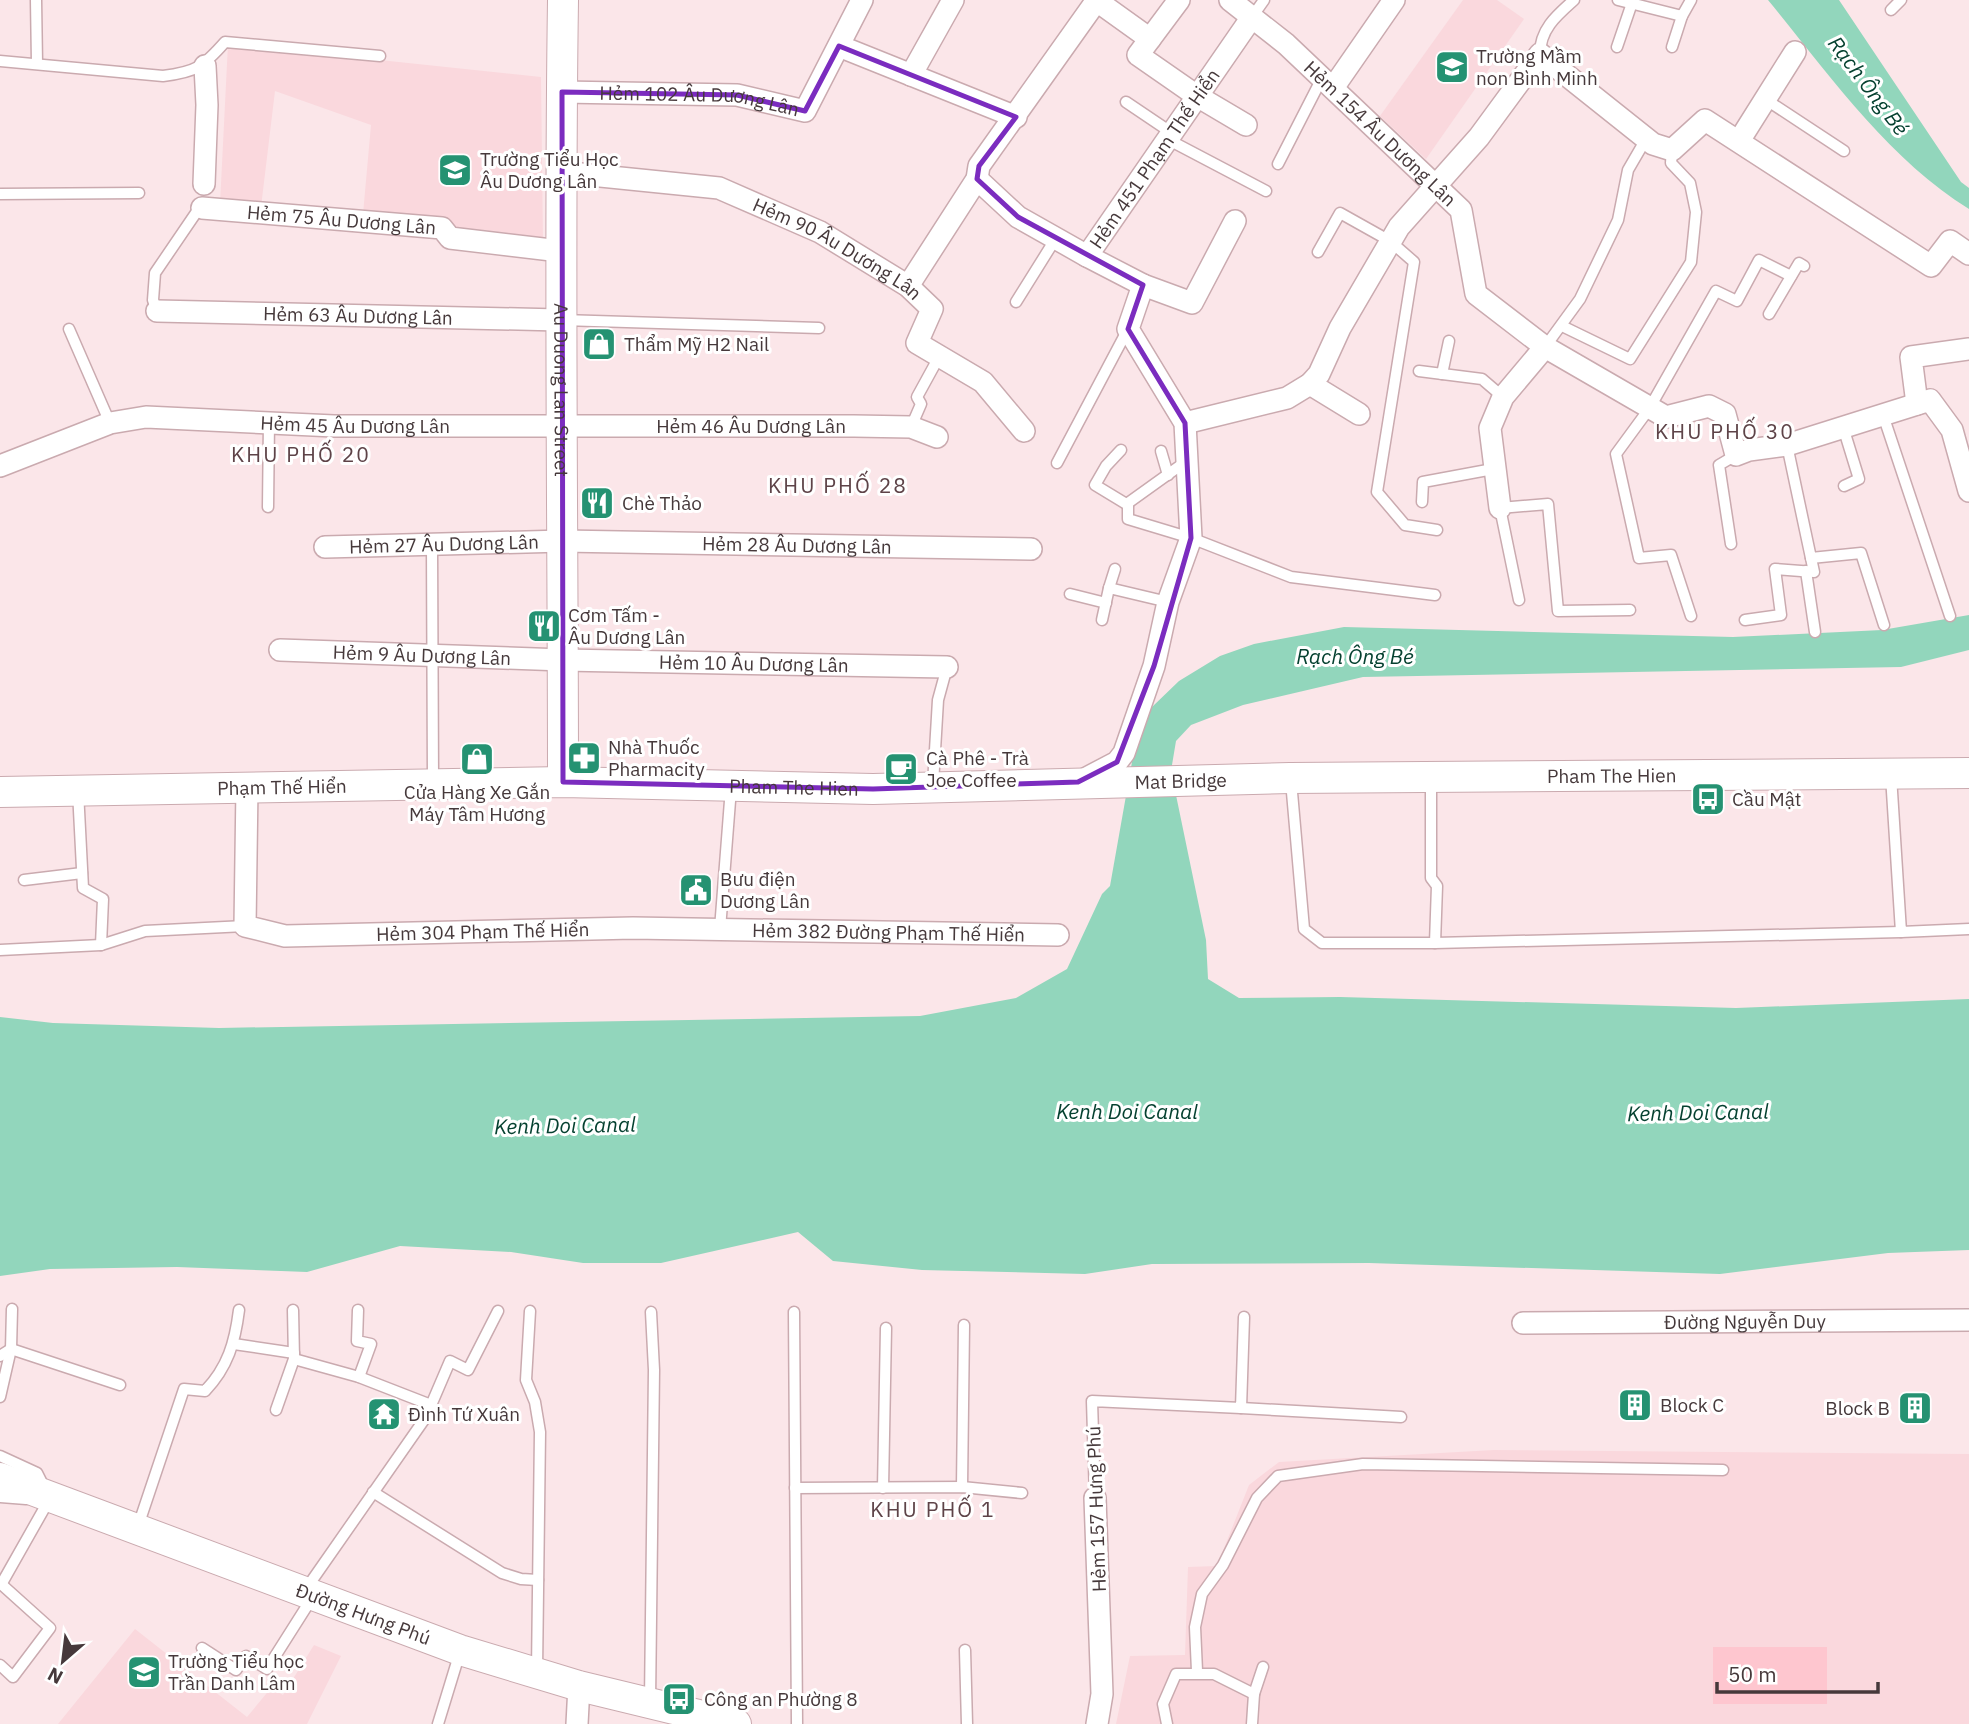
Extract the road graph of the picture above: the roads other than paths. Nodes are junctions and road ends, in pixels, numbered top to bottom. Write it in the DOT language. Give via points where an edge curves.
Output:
graph roads {
  1 [pos="36,0"];
  2 [pos="563,0"];
  3 [pos="862,0"];
  4 [pos="953,0"];
  5 [pos="1179,0"];
  6 [pos="1230,0"];
  7 [pos="1394,0"];
  8 [pos="1574,0"];
  9 [pos="1619,0"];
  10 [pos="1691,0"];
  11 [pos="1901,0"];
  12 [pos="1097,1"];
  13 [pos="1632,3"];
  14 [pos="1258,9"];
  15 [pos="1891,10"];
  16 [pos="1682,16"];
  17 [pos="1150,38"];
  18 [pos="839,46"];
  19 [pos="1617,47"];
  20 [pos="1672,47"];
  21 [pos="1794,52"];
  22 [pos="1540,54"];
  23 [pos="380,56"];
  24 [pos="0,61"];
  25 [pos="37,63"];
  26 [pos="205,66"];
  27 [pos="911,75"];
  28 [pos="1327,83"];
  29 [pos="562,92"];
  30 [pos="1197,96"];
  31 [pos="1765,99"];
  32 [pos="1126,102"];
  33 [pos="1016,117"];
  34 [pos="1246,125"];
  35 [pos="1169,136"];
  36 [pos="1646,139"];
  37 [pos="1739,141"];
  38 [pos="1672,150"];
  39 [pos="1844,151"];
  40 [pos="1278,164"];
  41 [pos="561,173"];
  42 [pos="977,179"];
  43 [pos="204,184"];
  44 [pos="1437,187"];
  45 [pos="1266,191"];
  46 [pos="139,193"];
  47 [pos="0,194"];
  48 [pos="202,208"];
  49 [pos="1235,221"];
  50 [pos="1056,239"];
  51 [pos="1390,241"];
  52 [pos="560,251"];
  53 [pos="1318,251"];
  54 [pos="1969,254"];
  55 [pos="1087,256"];
  56 [pos="1804,266"];
  57 [pos="1791,276"];
  58 [pos="1143,285"];
  59 [pos="908,286"];
  60 [pos="1016,302"];
  61 [pos="157,311"];
  62 [pos="1769,314"];
  63 [pos="559,320"];
  64 [pos="1562,326"];
  65 [pos="819,328"];
  66 [pos="69,329"];
  67 [pos="1128,329"];
  68 [pos="1449,341"];
  69 [pos="1545,347"];
  70 [pos="1969,349"];
  71 [pos="941,354"];
  72 [pos="1419,371"];
  73 [pos="1442,374"];
  74 [pos="1310,384"];
  75 [pos="1503,397"];
  76 [pos="1917,404"];
  77 [pos="1650,409"];
  78 [pos="1359,414"];
  79 [pos="1883,415"];
  80 [pos="270,421"];
  81 [pos="110,423"];
  82 [pos="1185,423"];
  83 [pos="563,426"];
  84 [pos="911,427"];
  85 [pos="1843,427"];
  86 [pos="1024,431"];
  87 [pos="937,437"];
  88 [pos="1787,444"];
  89 [pos="1121,450"];
  90 [pos="1161,452"];
  91 [pos="1737,456"];
  92 [pos="1188,460"];
  93 [pos="1057,463"];
  94 [pos="0,466"];
  95 [pos="1493,469"];
  96 [pos="1168,475"];
  97 [pos="1844,486"];
  98 [pos="1969,491"];
  99 [pos="1422,502"];
  100 [pos="1128,505"];
  101 [pos="268,507"];
  102 [pos="1500,508"];
  103 [pos="1437,530"];
  104 [pos="1191,538"];
  105 [pos="563,541"];
  106 [pos="1731,544"];
  107 [pos="432,545"];
  108 [pos="325,547"];
  109 [pos="1031,549"];
  110 [pos="1811,558"];
  111 [pos="1115,569"];
  112 [pos="1806,571"];
  113 [pos="1109,588"];
  114 [pos="1070,594"];
  115 [pos="1434,594"];
  116 [pos="1519,600"];
  117 [pos="1168,602"];
  118 [pos="1106,603"];
  119 [pos="1630,610"];
  120 [pos="1691,616"];
  121 [pos="1951,616"];
  122 [pos="1102,620"];
  123 [pos="1745,620"];
  124 [pos="1884,625"];
  125 [pos="1815,632"];
  126 [pos="280,650"];
  127 [pos="432,655"];
  128 [pos="563,660"];
  129 [pos="947,667"];
  130 [pos="1969,772"];
  131 [pos="1891,774"];
  132 [pos="1290,778"];
  133 [pos="1432,778"];
  134 [pos="1254,780"];
  135 [pos="563,782"];
  136 [pos="1078,782"];
  137 [pos="1109,783"];
  138 [pos="433,784"];
  139 [pos="731,785"];
  140 [pos="247,787"];
  141 [pos="933,787"];
  142 [pos="78,790"];
  143 [pos="0,792"];
  144 [pos="82,873"];
  145 [pos="24,880"];
  146 [pos="245,926"];
  147 [pos="720,929"];
  148 [pos="1969,929"];
  149 [pos="1902,932"];
  150 [pos="1058,935"];
  151 [pos="1435,943"];
  152 [pos="101,945"];
  153 [pos="0,950"];
  154 [pos="12,1309"];
  155 [pos="239,1310"];
  156 [pos="293,1310"];
  157 [pos="358,1310"];
  158 [pos="498,1311"];
  159 [pos="530,1311"];
  160 [pos="651,1312"];
  161 [pos="794,1312"];
  162 [pos="1244,1317"];
  163 [pos="1969,1320"];
  164 [pos="1523,1323"];
  165 [pos="964,1325"];
  166 [pos="886,1328"];
  167 [pos="234,1344"];
  168 [pos="11,1349"];
  169 [pos="0,1356"];
  170 [pos="294,1356"];
  171 [pos="359,1377"];
  172 [pos="120,1385"];
  173 [pos="0,1397"];
  174 [pos="431,1405"];
  175 [pos="1241,1408"];
  176 [pos="276,1409"];
  177 [pos="1401,1417"];
  178 [pos="0,1456"];
  179 [pos="1723,1470"];
  180 [pos="0,1478"];
  181 [pos="962,1487"];
  182 [pos="795,1488"];
  183 [pos="883,1488"];
  184 [pos="373,1492"];
  185 [pos="1022,1493"];
  186 [pos="0,1497"];
  187 [pos="50,1497"];
  188 [pos="1095,1498"];
  189 [pos="137,1529"];
  190 [pos="538,1580"];
  191 [pos="1,1583"];
  192 [pos="309,1594"];
  193 [pos="202,1648"];
  194 [pos="460,1650"];
  195 [pos="965,1650"];
  196 [pos="0,1665"];
  197 [pos="1263,1667"];
  198 [pos="1197,1671"];
  199 [pos="536,1674"];
  200 [pos="579,1686"];
  201 [pos="1254,1694"];
  202 [pos="650,1704"];
  203 [pos="438,1724"];
  204 [pos="577,1724"];
  205 [pos="736,1724"];
  206 [pos="797,1724"];
  207 [pos="967,1724"];
  208 [pos="1097,1724"];
  209 [pos="1167,1724"];
  210 [pos="1252,1724"];
  1 -- 25 [label="lane"];
  2 -- 29 [label="main road, Au Duong Lan Street"];
  3 -- 18 [label="street"];
  4 -- 27 [label="street"];
  5 -- 17 [label="street"];
  6 -- 14 [label="street, Hẻm 154 Âu Dương Lân"];
  7 -- 28 [label="street"];
  8 -- 22 [label="lane" via="1552,20 1540,42"];
  9 -- 13 [label="lane"];
  10 -- 16 [label="lane"];
  11 -- 15 [label="lane"];
  12 -- 17 [label="street"];
  12 -- 33 [label="street"];
  13 -- 16 [label="lane"];
  13 -- 19 [label="lane"];
  14 -- 28 [label="street, Hẻm 154 Âu Dương Lân"];
  14 -- 30 [label="street, Hẻm 451 Phạm Thế Hiển"];
  16 -- 20 [label="lane"];
  17 -- 30 [label="street" via="1138,55"];
  18 -- 27 [label="street"];
  18 -- 29 [label="street, Hẻm 102 Âu Dương Lân" via="805,111 737,95"];
  21 -- 31 [label="street"];
  22 -- 36 [label="street"];
  22 -- 44 [label="street"];
  23 -- 26 [label="lane" via="225,42"];
  24 -- 25 [label="lane"];
  25 -- 26 [label="lane" via="163,76"];
  26 -- 43 [label="street"];
  27 -- 33 [label="street"];
  28 -- 40 [label="lane"];
  28 -- 44 [label="street, Hẻm 154 Âu Dương Lân"];
  29 -- 41 [label="main road, Au Duong Lan Street"];
  30 -- 34 [label="street"];
  30 -- 35 [label="street, Hẻm 451 Phạm Thế Hiển"];
  31 -- 37 [label="street"];
  31 -- 39 [label="lane"];
  32 -- 35 [label="lane"];
  33 -- 42 [label="street" via="979,166"];
  35 -- 45 [label="lane"];
  35 -- 55 [label="street, Hẻm 451 Phạm Thế Hiển"];
  36 -- 38 [label="street"];
  36 -- 64 [label="lane" via="1628,170 1618,220"];
  37 -- 38 [label="street" via="1705,120"];
  37 -- 54 [label="street" via="1931,266 1950,241"];
  38 -- 64 [label="lane" via="1671,163 1690,183 1696,212 1691,262 1630,359"];
  41 -- 52 [label="main road, Au Duong Lan Street"];
  41 -- 59 [label="street, Hẻm 90 Âu Dương Lân" via="719,188 820,232"];
  42 -- 50 [label="street" via="1018,217"];
  42 -- 59 [label="street"];
  43 -- 48 [label="lane"];
  44 -- 51 [label="street"];
  44 -- 69 [label="street, Hẻm 154 Âu Dương Lân" via="1461,210 1476,294"];
  46 -- 47 [label="lane"];
  48 -- 52 [label="street, Hẻm 75 Âu Dương Lân" via="442,228 450,238"];
  48 -- 61 [label="lane" via="155,273"];
  49 -- 58 [label="street, Hẻm 451 Phạm Thế Hiển" via="1192,303"];
  50 -- 55 [label="street"];
  50 -- 60 [label="lane"];
  51 -- 53 [label="lane" via="1340,213"];
  51 -- 74 [label="street" via="1340,328 1320,374"];
  51 -- 103 [label="lane" via="1413,262 1377,492 1405,525"];
  52 -- 63 [label="main road, Au Duong Lan Street"];
  55 -- 58 [label="street, Hẻm 451 Phạm Thế Hiển"];
  56 -- 57 [label="lane" via="1799,263"];
  57 -- 62 [label="lane"];
  57 -- 77 [label="lane" via="1759,260 1737,301 1716,291"];
  58 -- 67 [label="street"];
  59 -- 71 [label="street, Hẻm 90 Âu Dương Lân" via="932,309 917,343"];
  61 -- 63 [label="street, Hẻm 63 Âu Dương Lân"];
  63 -- 65 [label="lane"];
  63 -- 83 [label="main road, Au Duong Lan Street"];
  64 -- 69 [label="lane"];
  66 -- 81 [label="lane"];
  67 -- 82 [label="street"];
  67 -- 93 [label="lane"];
  68 -- 73 [label="lane"];
  69 -- 75 [label="street"];
  69 -- 77 [label="street, Hẻm 154 Âu Dương Lân"];
  70 -- 76 [label="street" via="1911,357"];
  71 -- 84 [label="lane" via="918,397 921,404"];
  71 -- 86 [label="street, Hẻm 90 Âu Dương Lân" via="983,382"];
  72 -- 73 [label="lane"];
  73 -- 75 [label="lane" via="1482,379"];
  74 -- 78 [label="street"];
  74 -- 82 [label="street" via="1287,398"];
  75 -- 95 [label="street" via="1490,428"];
  76 -- 79 [label="street"];
  76 -- 98 [label="street" via="1930,400 1952,429"];
  77 -- 91 [label="street, Hẻm 154 Âu Dương Lân" via="1666,417 1709,406 1725,414"];
  77 -- 120 [label="lane" via="1616,454 1639,558 1671,555"];
  79 -- 85 [label="street"];
  79 -- 121 [label="lane"];
  80 -- 81 [label="street, Hẻm 45 Âu Dương Lân" via="146,417"];
  80 -- 83 [label="street, Hẻm 45 Âu Dương Lân" via="334,426"];
  80 -- 101 [label="lane"];
  81 -- 94 [label="street, Hẻm 45 Âu Dương Lân"];
  82 -- 92 [label="street"];
  83 -- 84 [label="street, Hẻm 46 Âu Dương Lân"];
  83 -- 105 [label="main road, Au Duong Lan Street"];
  84 -- 87 [label="street, Hẻm 46 Âu Dương Lân"];
  85 -- 88 [label="street"];
  85 -- 97 [label="lane" via="1859,479"];
  88 -- 91 [label="street"];
  88 -- 110 [label="lane"];
  89 -- 100 [label="lane" via="1095,485"];
  90 -- 96 [label="lane"];
  91 -- 106 [label="lane" via="1719,465"];
  92 -- 96 [label="lane"];
  92 -- 104 [label="street"];
  95 -- 99 [label="lane" via="1423,482"];
  95 -- 102 [label="street"];
  96 -- 100 [label="lane"];
  100 -- 104 [label="lane" via="1128,519"];
  102 -- 116 [label="lane"];
  102 -- 119 [label="lane" via="1548,504 1558,611"];
  104 -- 115 [label="lane" via="1291,577"];
  104 -- 117 [label="street"];
  105 -- 107 [label="street, Hẻm 27 Âu Dương Lân"];
  105 -- 109 [label="street, Hẻm 28 Âu Dương Lân"];
  105 -- 128 [label="main road, Au Duong Lan Street"];
  107 -- 108 [label="street, Hẻm 27 Âu Dương Lân"];
  107 -- 127 [label="lane"];
  110 -- 112 [label="lane" via="1814,572"];
  110 -- 124 [label="lane" via="1861,554"];
  111 -- 113 [label="lane"];
  112 -- 123 [label="lane" via="1775,569 1781,615"];
  112 -- 125 [label="lane"];
  113 -- 117 [label="lane"];
  113 -- 118 [label="lane"];
  114 -- 118 [label="lane"];
  117 -- 136 [label="street" via="1154,666 1124,754"];
  118 -- 122 [label="lane"];
  126 -- 127 [label="street, Hẻm 9 Âu Dương Lân"];
  127 -- 128 [label="street, Hẻm 9 Âu Dương Lân"];
  127 -- 138 [label="lane"];
  128 -- 129 [label="street, Hẻm 10 Âu Dương Lân"];
  128 -- 135 [label="main road, Au Duong Lan Street"];
  129 -- 141 [label="lane" via="938,701"];
  130 -- 131 [label="main road, Pham The Hien"];
  131 -- 133 [label="main road, Pham The Hien"];
  131 -- 149 [label="lane"];
  132 -- 133 [label="main road, Pham The Hien"];
  132 -- 134 [label="main road, Pham The Hien"];
  132 -- 151 [label="lane" via="1304,929 1322,943"];
  133 -- 151 [label="lane"];
  134 -- 137 [label="main road, Mat Bridge"];
  135 -- 138 [label="main road, Phạm Thế Hiển"];
  135 -- 139 [label="main road, Pham The Hien"];
  136 -- 137 [label="main road, Pham The Hien"];
  136 -- 141 [label="main road, Pham The Hien"];
  138 -- 140 [label="main road, Phạm Thế Hiển"];
  139 -- 141 [label="main road, Pham The Hien"];
  139 -- 147 [label="lane"];
  140 -- 142 [label="main road, Phạm Thế Hiển"];
  140 -- 146 [label="street"];
  142 -- 143 [label="main road, Phạm Thế Hiển"];
  142 -- 144 [label="lane"];
  144 -- 145 [label="lane"];
  144 -- 152 [label="lane" via="83,888 103,899"];
  146 -- 147 [label="street, Hẻm 304 Phạm Thế Hiển" via="285,936"];
  146 -- 152 [label="lane, Hẻm 304 Phạm Thế Hiển" via="145,931"];
  147 -- 150 [label="street, Hẻm 382 Đường Phạm Thế Hiển"];
  148 -- 149 [label="lane"];
  149 -- 151 [label="lane"];
  152 -- 153 [label="lane, Hẻm 304 Phạm Thế Hiển"];
  154 -- 168 [label="lane"];
  155 -- 167 [label="lane"];
  156 -- 170 [label="lane"];
  157 -- 171 [label="lane" via="357,1341 371,1344"];
  158 -- 174 [label="lane" via="468,1370 450,1361"];
  159 -- 190 [label="lane" via="526,1380 540,1432"];
  160 -- 202 [label="lane"];
  161 -- 182 [label="lane"];
  162 -- 175 [label="lane"];
  163 -- 164 [label="street, Đường Nguyễn Duy"];
  165 -- 181 [label="lane"];
  166 -- 183 [label="lane"];
  167 -- 170 [label="lane"];
  167 -- 189 [label="lane" via="222,1374 205,1391 184,1389"];
  168 -- 169 [label="lane"];
  168 -- 172 [label="lane"];
  168 -- 173 [label="lane"];
  170 -- 171 [label="lane"];
  170 -- 176 [label="lane"];
  171 -- 174 [label="lane"];
  174 -- 184 [label="lane"];
  175 -- 177 [label="lane, Hẻm 157 Hưng Phú"];
  175 -- 188 [label="lane, Hẻm 157 Hưng Phú" via="1092,1401"];
  178 -- 187 [label="lane" via="37,1473"];
  179 -- 198 [label="lane" via="1363,1464 1278,1476 1257,1498 1223,1565 1202,1594 1195,1627"];
  180 -- 187 [label="main road, Đường Hưng Phú"];
  181 -- 183 [label="lane"];
  181 -- 185 [label="lane"];
  182 -- 183 [label="lane"];
  182 -- 206 [label="lane"];
  184 -- 190 [label="lane" via="502,1573"];
  184 -- 192 [label="lane"];
  186 -- 187 [label="lane"];
  187 -- 189 [label="main road, Đường Hưng Phú"];
  187 -- 191 [label="lane"];
  188 -- 208 [label="street, Hẻm 157 Hưng Phú" via="1102,1694"];
  189 -- 192 [label="main road, Đường Hưng Phú"];
  190 -- 199 [label="lane"];
  191 -- 196 [label="lane" via="50,1628 13,1677"];
  192 -- 193 [label="lane" via="267,1669 246,1657 236,1670"];
  192 -- 194 [label="main road, Đường Hưng Phú"];
  194 -- 199 [label="main road, Đường Hưng Phú"];
  194 -- 203 [label="lane"];
  195 -- 207 [label="lane"];
  197 -- 201 [label="lane"];
  198 -- 201 [label="lane" via="1214,1674"];
  198 -- 209 [label="lane" via="1176,1674 1163,1704"];
  199 -- 200 [label="main road, Đường Hưng Phú"];
  200 -- 202 [label="main road, Đường Hưng Phú"];
  200 -- 204 [label="street"];
  201 -- 210 [label="lane"];
  202 -- 205 [label="main road, Đường Hưng Phú"];
}
